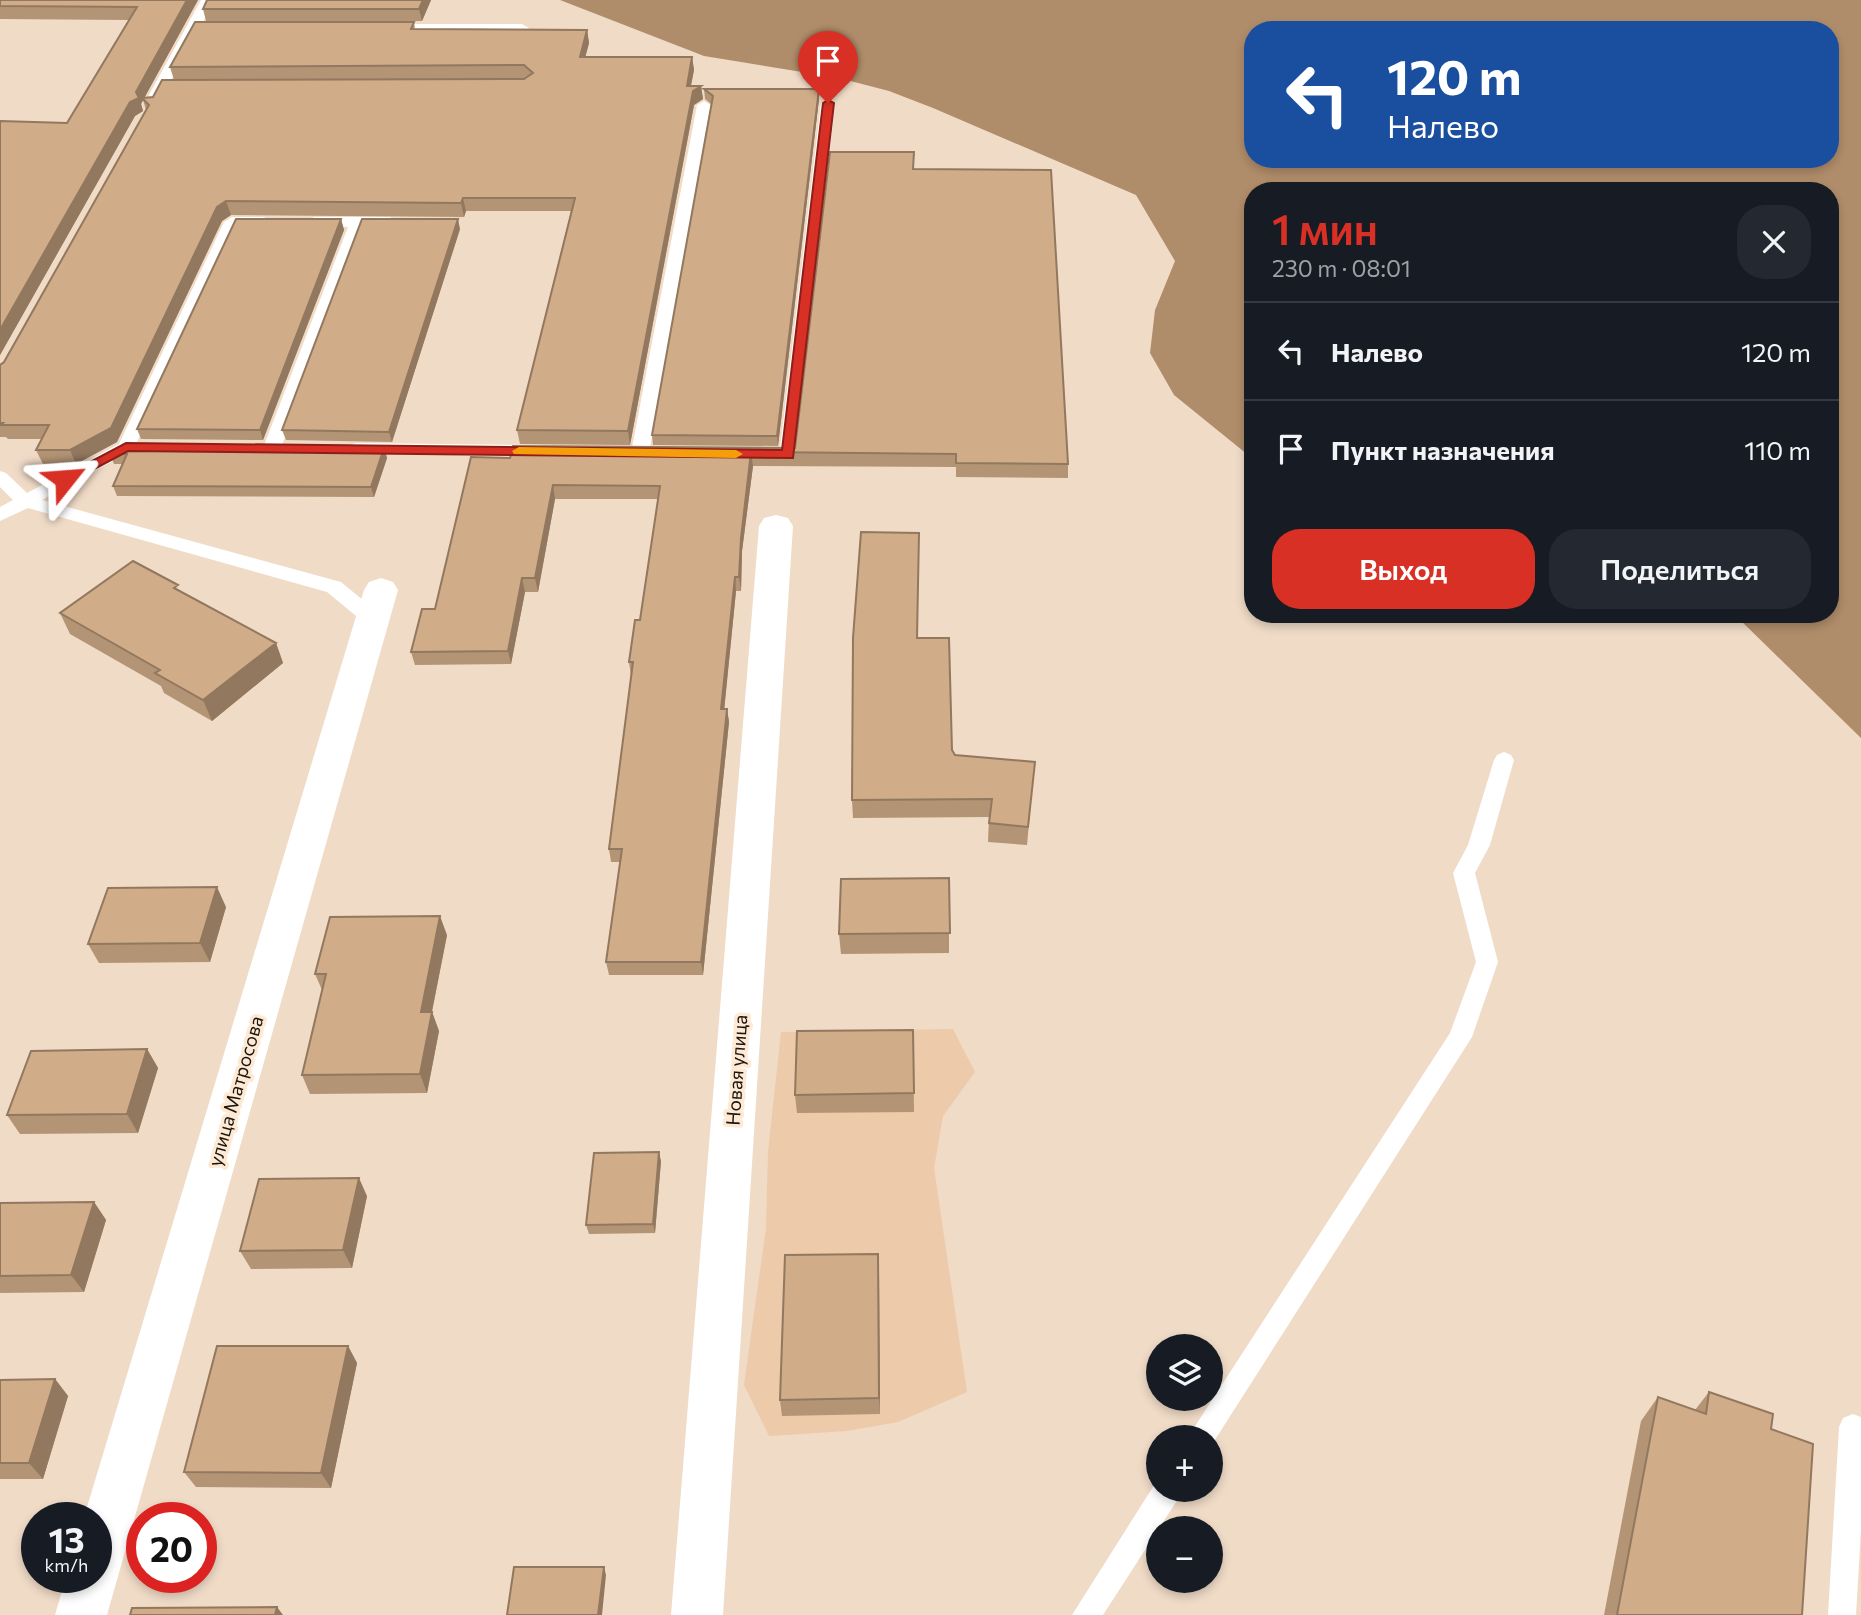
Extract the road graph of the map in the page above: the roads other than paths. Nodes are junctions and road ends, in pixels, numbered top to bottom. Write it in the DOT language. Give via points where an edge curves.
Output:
graph roads {
  1 [pos="208,0"];
  2 [pos="371,28"];
  3 [pos="522,28"];
  4 [pos="828,103"];
  5 [pos="704,105"];
  6 [pos="150,106"];
  7 [pos="357,222"];
  8 [pos="408,222"];
  9 [pos="126,447"];
  10 [pos="152,447"];
  11 [pos="272,448"];
  12 [pos="341,449"];
  13 [pos="559,452"];
  14 [pos="640,453"];
  15 [pos="748,454"];
  16 [pos="0,477"];
  17 [pos="24,500"];
  18 [pos="0,515"];
  19 [pos="775,526"];
  20 [pos="378,605"];
  21 [pos="1504,760"];
  22 [pos="1210,1425"];
  23 [pos="1853,1427"];
  24 [pos="1160,1502"];
  25 [pos="112,1509"];
  26 [pos="87,1593"];
  27 [pos="81,1615"];
  28 [pos="697,1615"];
  29 [pos="1086,1615"];
  30 [pos="1842,1615"];
  1 -- 6 [label="lane" via="200,28 168,87"];
  2 -- 3 [label="lane"];
  4 -- 15 [label="lane" via="788,455"];
  5 -- 14 [label="lane"];
  7 -- 8 [label="lane"];
  7 -- 9 [label="lane" via="232,222"];
  7 -- 11 [label="lane"];
  9 -- 10 [label="lane"];
  9 -- 17 [label="lane"];
  12 -- 13 [label="lane"];
  16 -- 17 [label="lane, улица Матросова"];
  17 -- 18 [label="lane"];
  17 -- 20 [label="lane, улица Матросова" via="334,587"];
  19 -- 28 [label="street, Новая улица"];
  20 -- 25 [label="street, улица Матросова"];
  21 -- 22 [label="lane" via="1479,845 1464,873 1487,962 1460,1037"];
  23 -- 30 [label="lane"];
  24 -- 29 [label="lane"];
  26 -- 27 [label="street"];
}
